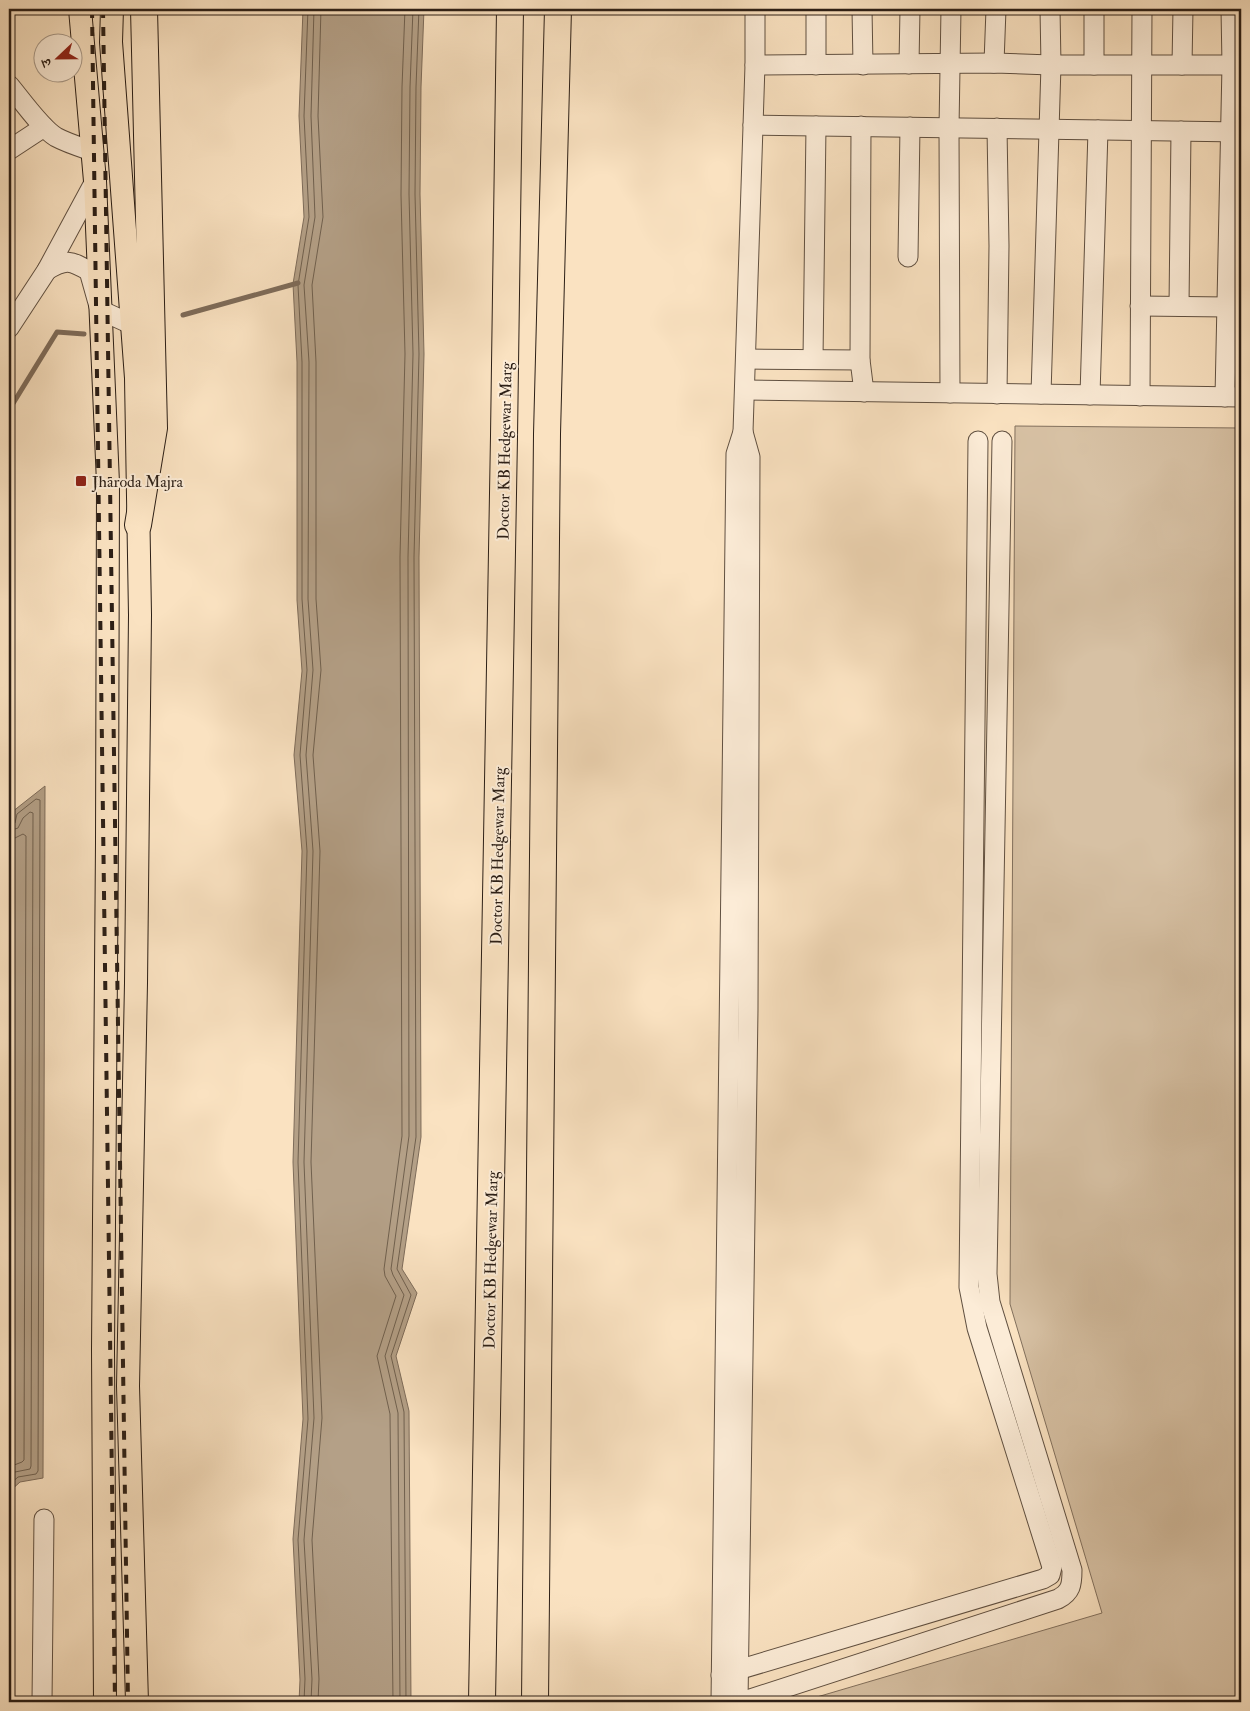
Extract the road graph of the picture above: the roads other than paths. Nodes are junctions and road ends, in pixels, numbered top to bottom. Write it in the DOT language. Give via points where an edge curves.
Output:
graph roads {
  1 [pos="80,9"];
  2 [pos="112,9"];
  3 [pos="144,9"];
  4 [pos="510,9"];
  5 [pos="558,9"];
  6 [pos="755,9"];
  7 [pos="816,9"];
  8 [pos="862,9"];
  9 [pos="910,9"];
  10 [pos="951,9"];
  11 [pos="996,9"];
  12 [pos="1050,9"];
  13 [pos="1094,9"];
  14 [pos="1142,9"];
  15 [pos="1183,9"];
  16 [pos="1231,9"];
  17 [pos="994,63"];
  18 [pos="909,64"];
  19 [pos="951,64"];
  20 [pos="755,65"];
  21 [pos="816,65"];
  22 [pos="863,65"];
  23 [pos="1051,65"];
  24 [pos="1094,65"];
  25 [pos="1142,65"];
  26 [pos="1182,65"];
  27 [pos="1237,65"];
  28 [pos="9,85"];
  29 [pos="753,125"];
  30 [pos="816,126"];
  31 [pos="861,126"];
  32 [pos="44,127"];
  33 [pos="910,127"];
  34 [pos="949,128"];
  35 [pos="997,128"];
  36 [pos="1050,129"];
  37 [pos="1098,130"];
  38 [pos="1141,131"];
  39 [pos="1181,131"];
  40 [pos="1236,132"];
  41 [pos="9,150"];
  42 [pos="92,151"];
  43 [pos="95,181"];
  44 [pos="908,257"];
  45 [pos="47,270"];
  46 [pos="1140,306"];
  47 [pos="1179,306"];
  48 [pos="1227,308"];
  49 [pos="100,310"];
  50 [pos="133,325"];
  51 [pos="9,328"];
  52 [pos="746,359"];
  53 [pos="813,359"];
  54 [pos="860,360"];
  55 [pos="745,390"];
  56 [pos="864,392"];
  57 [pos="950,393"];
  58 [pos="996,394"];
  59 [pos="1041,394"];
  60 [pos="1090,395"];
  61 [pos="1140,396"];
  62 [pos="1233,397"];
  63 [pos="978,441"];
  64 [pos="1002,441"];
  65 [pos="138,526"];
  66 [pos="44,1519"];
  67 [pos="730,1673"];
  68 [pos="42,1702"];
  69 [pos="105,1702"];
  70 [pos="137,1702"];
  71 [pos="482,1702"];
  72 [pos="535,1702"];
  73 [pos="721,1702"];
  74 [pos="740,1702"];
  1 -- 42 [label="main road"];
  2 -- 50 [label="main road" via="111,42"];
  3 -- 65 [label="highway" via="154,428"];
  4 -- 71 [label="highway, Doctor KB Hedgewar Marg"];
  5 -- 72 [label="highway" via="547,434"];
  6 -- 20 [label="street"];
  7 -- 21 [label="street"];
  8 -- 22 [label="street"];
  9 -- 18 [label="street"];
  10 -- 19 [label="street"];
  11 -- 17 [label="street"];
  12 -- 23 [label="street"];
  13 -- 24 [label="street"];
  14 -- 25 [label="street"];
  15 -- 26 [label="street"];
  16 -- 27 [label="street"];
  17 -- 19 [label="street"];
  17 -- 23 [label="street"];
  18 -- 19 [label="street"];
  18 -- 22 [label="street"];
  19 -- 34 [label="street"];
  20 -- 21 [label="street"];
  20 -- 29 [label="street"];
  21 -- 22 [label="street"];
  23 -- 24 [label="street"];
  23 -- 36 [label="street"];
  24 -- 25 [label="street"];
  25 -- 26 [label="street"];
  25 -- 38 [label="street"];
  26 -- 27 [label="street"];
  27 -- 40 [label="street"];
  28 -- 32 [label="street"];
  29 -- 30 [label="street"];
  29 -- 52 [label="street"];
  30 -- 31 [label="street"];
  30 -- 53 [label="street"];
  31 -- 33 [label="street"];
  31 -- 54 [label="street"];
  32 -- 41 [label="street"];
  32 -- 42 [label="street" via="54,136"];
  33 -- 34 [label="street"];
  33 -- 44 [label="street"];
  34 -- 35 [label="street"];
  34 -- 57 [label="street"];
  35 -- 36 [label="street"];
  35 -- 58 [label="street"];
  36 -- 37 [label="street"];
  36 -- 59 [label="street"];
  37 -- 38 [label="street"];
  37 -- 60 [label="street"];
  38 -- 39 [label="street"];
  38 -- 46 [label="street"];
  39 -- 40 [label="street"];
  39 -- 47 [label="street"];
  40 -- 48 [label="street"];
  42 -- 43 [label="main road"];
  43 -- 45 [label="street"];
  43 -- 49 [label="main road"];
  45 -- 49 [label="street" via="61,262 76,263 89,271"];
  45 -- 51 [label="street"];
  46 -- 47 [label="street"];
  46 -- 61 [label="street"];
  47 -- 48 [label="street"];
  48 -- 62 [label="street"];
  49 -- 50 [label="street"];
  49 -- 69 [label="main road" via="108,483 103,1350"];
  50 -- 65 [label="main road"];
  52 -- 53 [label="street"];
  52 -- 55 [label="street"];
  53 -- 54 [label="street"];
  54 -- 56 [label="street"];
  55 -- 56 [label="street"];
  55 -- 67 [label="street" via="743,432 736,454"];
  56 -- 57 [label="street"];
  57 -- 58 [label="street"];
  58 -- 59 [label="street"];
  59 -- 60 [label="street"];
  60 -- 61 [label="street"];
  61 -- 62 [label="street"];
  63 -- 67 [label="street" via="969,1287 977,1328 1052,1567 1050,1575 1043,1579"];
  64 -- 74 [label="street" via="987,1274 990,1302 1072,1570 1072,1584 1067,1594 1058,1599"];
  65 -- 70 [label="main road" via="136,983 128,1386"];
  66 -- 68 [label="street"];
  67 -- 73 [label="street"];
  67 -- 74 [label="street"];
}
